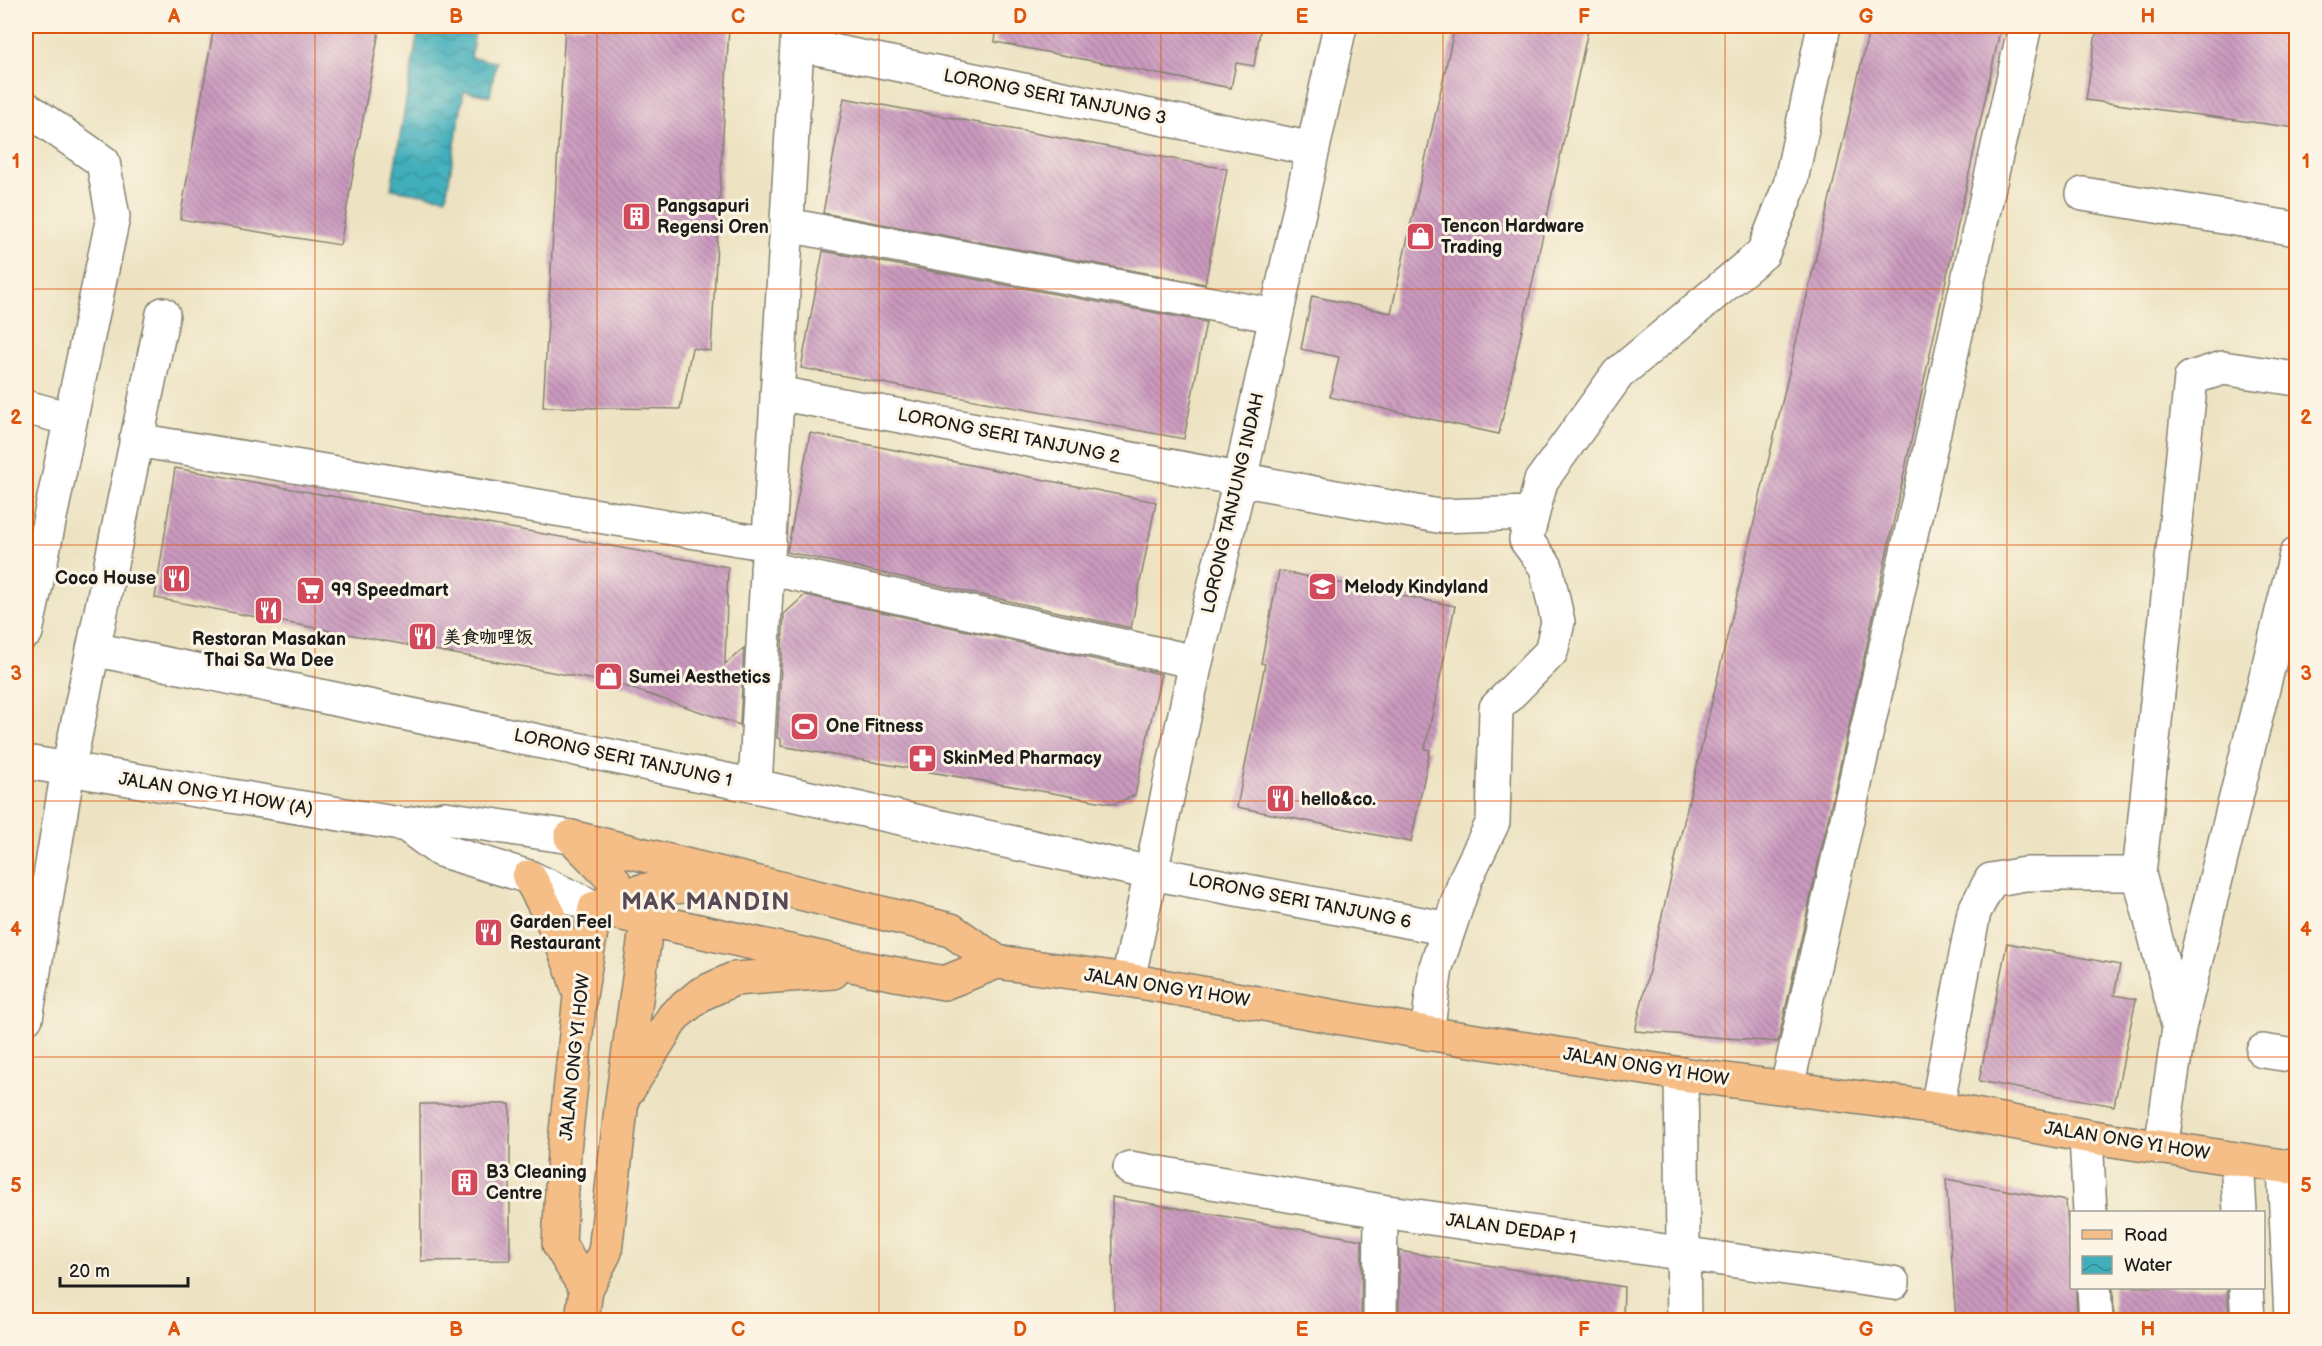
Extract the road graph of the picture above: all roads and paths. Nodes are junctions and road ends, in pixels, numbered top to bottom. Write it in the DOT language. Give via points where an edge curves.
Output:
graph roads {
  1 [pos="1340,26"];
  2 [pos="1824,26"];
  3 [pos="2025,26"];
  4 [pos="798,35"];
  5 [pos="26,108"];
  6 [pos="1313,149"];
  7 [pos="2083,194"];
  8 [pos="787,225"];
  9 [pos="2296,230"];
  10 [pos="162,314"];
  11 [pos="1276,316"];
  12 [pos="2296,379"];
  13 [pos="777,393"];
  14 [pos="26,407"];
  15 [pos="70,419"];
  16 [pos="136,440"];
  17 [pos="1240,480"];
  18 [pos="1532,513"];
  19 [pos="2296,555"];
  20 [pos="768,556"];
  21 [pos="26,632"];
  22 [pos="93,649"];
  23 [pos="1196,662"];
  24 [pos="26,762"];
  25 [pos="68,770"];
  26 [pos="755,786"];
  27 [pos="406,825"];
  28 [pos="571,837"];
  29 [pos="1151,873"];
  30 [pos="2139,874"];
  31 [pos="529,877"];
  32 [pos="758,884"];
  33 [pos="609,901"];
  34 [pos="33,917"];
  35 [pos="647,921"];
  36 [pos="1449,929"];
  37 [pos="997,962"];
  38 [pos="870,969"];
  39 [pos="1128,980"];
  40 [pos="580,996"];
  41 [pos="26,1018"];
  42 [pos="2179,1029"];
  43 [pos="1427,1033"];
  44 [pos="2263,1051"];
  45 [pos="2296,1056"];
  46 [pos="1681,1074"];
  47 [pos="1787,1087"];
  48 [pos="622,1100"];
  49 [pos="1937,1108"];
  50 [pos="2086,1136"];
  51 [pos="2161,1148"];
  52 [pos="2237,1159"];
  53 [pos="2290,1167"];
  54 [pos="1130,1168"];
  55 [pos="1381,1210"];
  56 [pos="2090,1211"];
  57 [pos="2240,1211"];
  58 [pos="1682,1254"];
  59 [pos="1893,1283"];
  60 [pos="2094,1289"];
  61 [pos="2246,1289"];
  62 [pos="584,1305"];
  63 [pos="1380,1320"];
  64 [pos="1684,1320"];
  65 [pos="2096,1320"];
  66 [pos="2248,1320"];
  67 [pos="2291,1320"];
  1 -- 6 [label="street, LORONG TANJUNG INDAH"];
  2 -- 18 [label="street" via="1790,185 1763,253 1618,374 1541,481"];
  3 -- 47 [label="street"];
  4 -- 6 [label="street, LORONG SERI TANJUNG 3"];
  4 -- 8 [label="street"];
  5 -- 15 [label="street" via="103,162 113,217"];
  6 -- 11 [label="street, LORONG TANJUNG INDAH"];
  7 -- 9 [label="street"];
  8 -- 11 [label="street"];
  8 -- 13 [label="street"];
  10 -- 16 [label="street"];
  11 -- 17 [label="street, LORONG TANJUNG INDAH"];
  12 -- 30 [label="street" via="2223,368 2191,378"];
  13 -- 17 [label="street, LORONG SERI TANJUNG 2"];
  13 -- 20 [label="street"];
  14 -- 15 [label="street"];
  15 -- 21 [label="street"];
  16 -- 20 [label="street"];
  16 -- 22 [label="street"];
  17 -- 18 [label="street, LORONG SERI TANJUNG 2" via="1438,516"];
  17 -- 23 [label="street, LORONG TANJUNG INDAH"];
  18 -- 36 [label="street" via="1526,540 1546,567 1558,622 1551,652 1496,708 1493,822 1466,878"];
  19 -- 42 [label="street"];
  20 -- 23 [label="street"];
  20 -- 26 [label="street"];
  22 -- 25 [label="street"];
  22 -- 26 [label="street, LORONG SERI TANJUNG 1"];
  23 -- 29 [label="street, LORONG TANJUNG INDAH"];
  24 -- 25 [label="street, JALAN ONG YI HOW (A)"];
  25 -- 27 [label="street, JALAN ONG YI HOW (A)"];
  25 -- 34 [label="street"];
  26 -- 29 [label="street, LORONG SERI TANJUNG 1"];
  27 -- 28 [label="street, JALAN ONG YI HOW (A)" via="445,818"];
  27 -- 31 [label="street, JALAN ONG YI HOW (A)" via="440,850"];
  28 -- 32 [label="main road, JALAN ONG YI HOW"];
  28 -- 33 [label="main road" via="612,878"];
  29 -- 36 [label="street, LORONG SERI TANJUNG 6"];
  29 -- 39 [label="street, LORONG TANJUNG INDAH"];
  30 -- 42 [label="street"];
  30 -- 49 [label="street" via="2025,874 1990,880 1974,912"];
  31 -- 33 [label="street, JALAN ONG YI HOW (A)"];
  31 -- 40 [label="main road" via="565,946"];
  32 -- 33 [label="main road" via="667,886"];
  32 -- 37 [label="main road, JALAN ONG YI HOW" via="951,930"];
  33 -- 35 [label="main road, JALAN ONG YI HOW"];
  33 -- 40 [label="main road, JALAN ONG YI HOW"];
  34 -- 41 [label="street"];
  35 -- 38 [label="main road, JALAN ONG YI HOW"];
  35 -- 48 [label="main road, JALAN ONG YI HOW"];
  36 -- 43 [label="street" via="1436,967"];
  37 -- 38 [label="main road, JALAN ONG YI HOW" via="944,983"];
  37 -- 39 [label="main road, JALAN ONG YI HOW"];
  38 -- 48 [label="main road" via="734,979 701,994 674,1016"];
  39 -- 43 [label="main road, JALAN ONG YI HOW"];
  40 -- 62 [label="main road, JALAN ONG YI HOW" via="564,1151 560,1244"];
  42 -- 51 [label="street"];
  43 -- 46 [label="main road, JALAN ONG YI HOW"];
  44 -- 45 [label="street"];
  46 -- 47 [label="main road, JALAN ONG YI HOW"];
  46 -- 58 [label="street"];
  47 -- 49 [label="main road, JALAN ONG YI HOW"];
  48 -- 62 [label="main road, JALAN ONG YI HOW" via="604,1252"];
  49 -- 50 [label="main road, JALAN ONG YI HOW"];
  50 -- 51 [label="main road, JALAN ONG YI HOW"];
  50 -- 56 [label="street"];
  51 -- 52 [label="main road, JALAN ONG YI HOW"];
  52 -- 53 [label="main road, JALAN ONG YI HOW"];
  52 -- 57 [label="street"];
  53 -- 67 [label="street"];
  54 -- 55 [label="street, JALAN DEDAP 1"];
  55 -- 58 [label="street, JALAN DEDAP 1"];
  55 -- 63 [label="street"];
  58 -- 59 [label="street, JALAN DEDAP 1"];
  58 -- 64 [label="street"];
  60 -- 65 [label="street"];
  61 -- 66 [label="street"];
}
